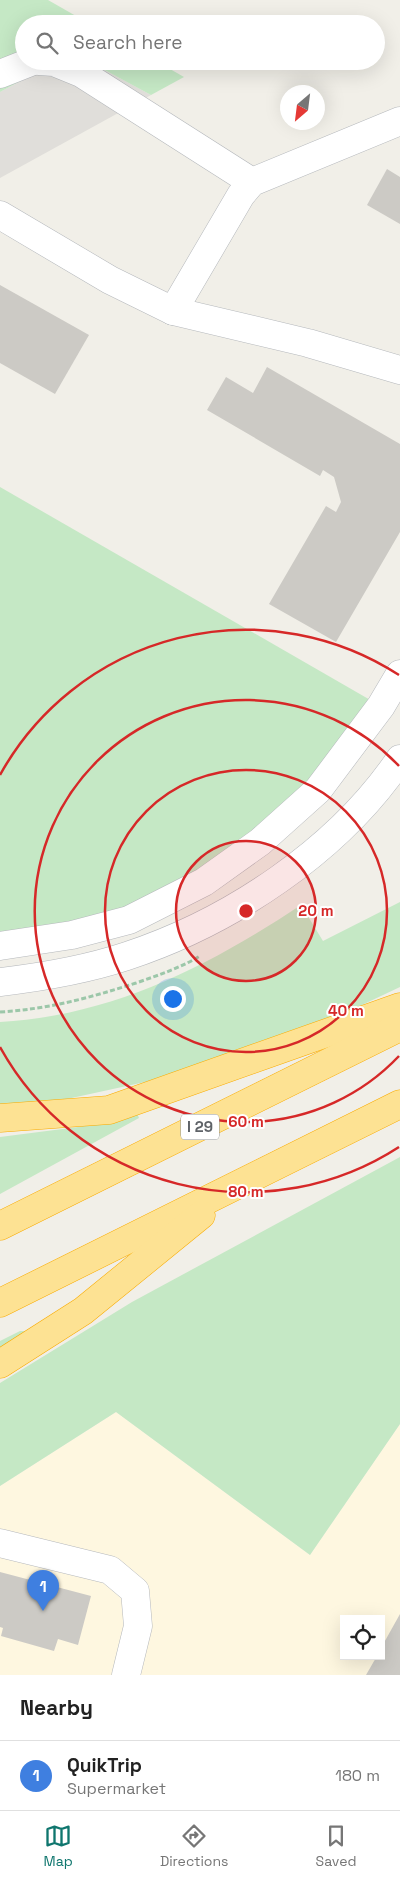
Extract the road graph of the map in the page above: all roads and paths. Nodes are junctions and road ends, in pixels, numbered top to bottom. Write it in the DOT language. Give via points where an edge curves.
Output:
graph roads {
  1 [pos="15,68"];
  2 [pos="74,70"];
  3 [pos="0,74"];
  4 [pos="400,121"];
  5 [pos="252,182"];
  6 [pos="0,215"];
  7 [pos="173,311"];
  8 [pos="400,370"];
  9 [pos="400,674"];
  10 [pos="400,759"];
  11 [pos="0,946"];
  12 [pos="0,982"];
  13 [pos="400,1007"];
  14 [pos="400,1027"];
  15 [pos="400,1104"];
  16 [pos="0,1118"];
  17 [pos="242,1182"];
  18 [pos="0,1226"];
  19 [pos="0,1303"];
  20 [pos="0,1364"];
  21 [pos="0,1543"];
  22 [pos="126,1675"];
  1 -- 3 [label="street"];
  2 -- 5 [label="street"];
  4 -- 5 [label="street"];
  5 -- 7 [label="street" via="241,195"];
  6 -- 7 [label="street" via="110,280"];
  7 -- 8 [label="street" via="308,343"];
  9 -- 11 [label="street" via="381,706 318,790 260,842 204,882 129,920 72,935"];
  10 -- 12 [label="street" via="331,837 263,889 218,917 174,939 126,957 44,977"];
  13 -- 16 [label="highway" via="109,1110"];
  14 -- 18 [label="highway, I 29"];
  15 -- 17 [label="highway"];
  17 -- 19 [label="highway"];
  17 -- 20 [label="highway" via="83,1311"];
  21 -- 22 [label="street" via="110,1570 135,1591 138,1626"];
}
